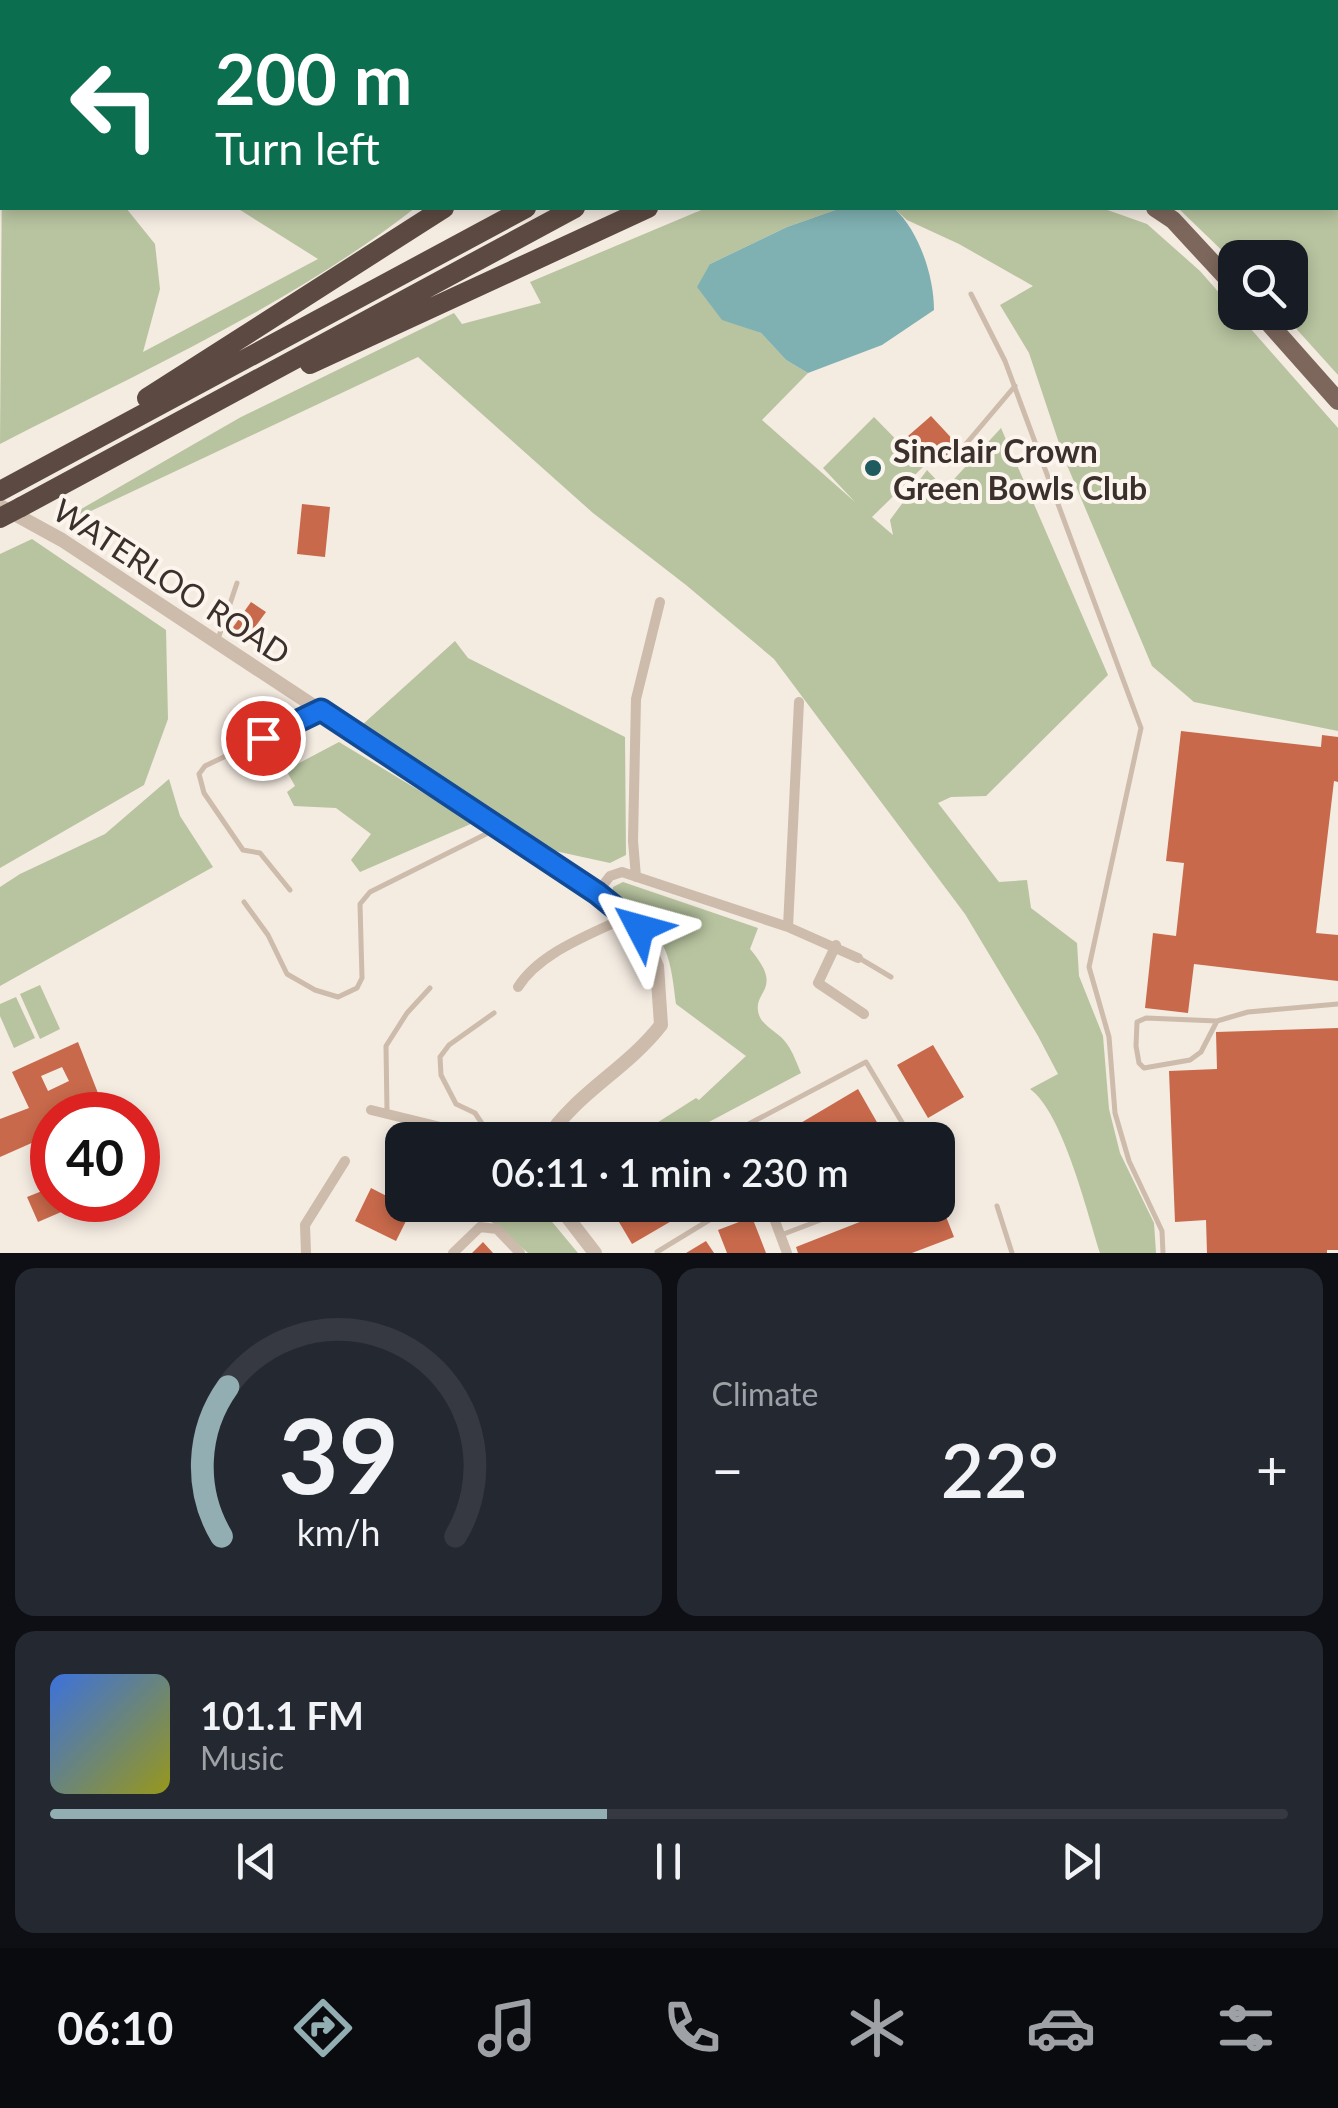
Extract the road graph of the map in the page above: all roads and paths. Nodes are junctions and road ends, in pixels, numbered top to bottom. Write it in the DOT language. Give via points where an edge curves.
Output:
graph roads {
  1 [pos="441,210"];
  2 [pos="522,210"];
  3 [pos="571,210"];
  4 [pos="644,210"];
  5 [pos="1158,210"];
  6 [pos="1218,269"];
  7 [pos="971,294"];
  8 [pos="1275,330"];
  9 [pos="1015,386"];
  10 [pos="1338,400"];
  11 [pos="136,444"];
  12 [pos="949,464"];
  13 [pos="7,498"];
  14 [pos="0,518"];
  15 [pos="237,583"];
  16 [pos="660,602"];
  17 [pos="217,642"];
  18 [pos="799,702"];
  19 [pos="321,710"];
  20 [pos="499,828"];
  21 [pos="636,877"];
  22 [pos="290,890"];
  23 [pos="597,893"];
  24 [pos="244,902"];
  25 [pos="626,917"];
  26 [pos="788,926"];
  27 [pos="836,946"];
  28 [pos="858,958"];
  29 [pos="890,978"];
  30 [pos="518,987"];
  31 [pos="430,988"];
  32 [pos="1338,1004"];
  33 [pos="494,1013"];
  34 [pos="864,1014"];
  35 [pos="1216,1020"];
  36 [pos="371,1110"];
  37 [pos="387,1114"];
  38 [pos="420,1122"];
  39 [pos="481,1122"];
  40 [pos="557,1122"];
  41 [pos="764,1122"];
  42 [pos="902,1122"];
  43 [pos="344,1161"];
  44 [pos="997,1206"];
  45 [pos="571,1222"];
  46 [pos="706,1222"];
  47 [pos="776,1222"];
  48 [pos="817,1222"];
  49 [pos="781,1236"];
  50 [pos="657,1252"];
  51 [pos="306,1253"];
  52 [pos="453,1253"];
  53 [pos="520,1253"];
  54 [pos="595,1253"];
  55 [pos="787,1253"];
  56 [pos="1012,1253"];
  57 [pos="1163,1253"];
  1 -- 13 [label="highway"];
  2 -- 13 [label="highway"];
  3 -- 11 [label="highway"];
  4 -- 11 [label="highway"];
  5 -- 6 [label="main road"];
  7 -- 9 [label="lane"];
  8 -- 10 [label="main road"];
  9 -- 12 [label="lane"];
  9 -- 57 [label="lane" via="1142,728 1090,967 1109,1037 1115,1113 1162,1231"];
  11 -- 13 [label="highway"];
  13 -- 14 [label="highway, bridge"];
  13 -- 17 [label="street, WATERLOO ROAD"];
  15 -- 17 [label="lane"];
  16 -- 21 [label="street" via="636,699"];
  17 -- 19 [label="street, WATERLOO ROAD"];
  18 -- 26 [label="street"];
  19 -- 20 [label="street, WATERLOO ROAD"];
  19 -- 22 [label="lane" via="199,774 204,793 242,850 260,853"];
  20 -- 23 [label="street, WATERLOO ROAD"];
  20 -- 24 [label="lane" via="370,892 360,904 362,978 338,997 287,974"];
  21 -- 23 [label="street" via="614,872"];
  21 -- 26 [label="street"];
  23 -- 25 [label="street, WATERLOO ROAD"];
  25 -- 30 [label="street" via="556,952"];
  25 -- 40 [label="street, WATERLOO ROAD" via="640,928 657,966 661,1026"];
  26 -- 27 [label="street"];
  27 -- 28 [label="street"];
  27 -- 34 [label="street" via="818,983"];
  28 -- 29 [label="lane"];
  31 -- 37 [label="lane" via="386,1046"];
  32 -- 35 [label="lane"];
  33 -- 39 [label="lane" via="440,1057 441,1076 456,1104"];
  35 -- 35 [label="lane" via="1190,1060 1144,1068 1139,1062 1136,1022"];
  36 -- 37 [label="street"];
  37 -- 38 [label="street"];
  41 -- 42 [label="lane" via="866,1062"];
  43 -- 51 [label="street" via="305,1225"];
  44 -- 56 [label="lane"];
  45 -- 54 [label="street"];
  46 -- 50 [label="lane"];
  47 -- 49 [label="street"];
  48 -- 49 [label="lane"];
  49 -- 55 [label="street"];
  52 -- 53 [label="street" via="480,1227 497,1229"];
}
